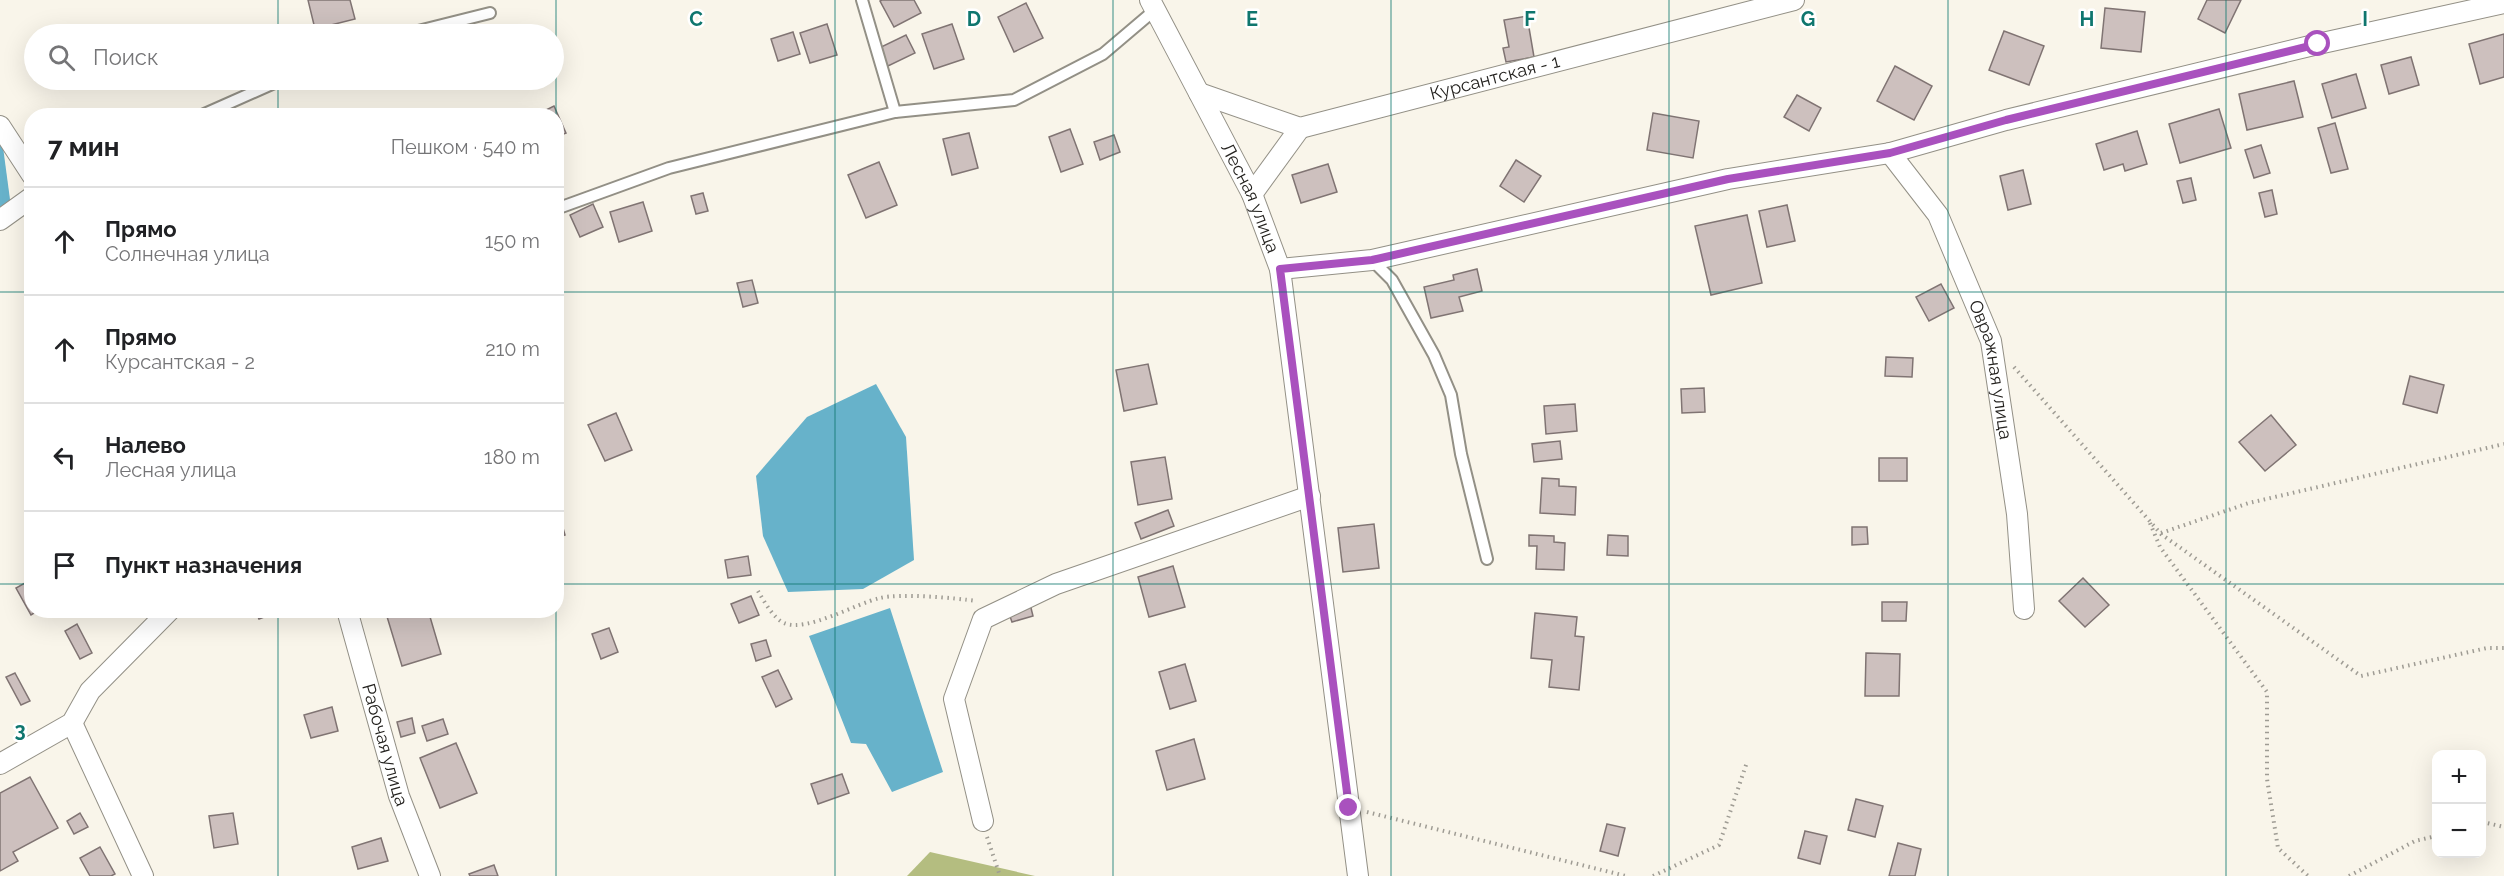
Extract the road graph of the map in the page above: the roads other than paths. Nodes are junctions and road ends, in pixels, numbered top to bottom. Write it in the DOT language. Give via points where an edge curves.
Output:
graph roads {
  1 [pos="861,0"];
  2 [pos="1794,0"];
  3 [pos="2504,3"];
  4 [pos="1153,4"];
  5 [pos="490,13"];
  6 [pos="446,24"];
  7 [pos="258,90"];
  8 [pos="1199,93"];
  9 [pos="218,108"];
  10 [pos="895,112"];
  11 [pos="0,126"];
  12 [pos="1300,128"];
  13 [pos="1890,153"];
  14 [pos="24,163"];
  15 [pos="1252,194"];
  16 [pos="24,203"];
  17 [pos="564,206"];
  18 [pos="0,220"];
  19 [pos="1372,260"];
  20 [pos="1280,269"];
  21 [pos="1310,496"];
  22 [pos="1487,559"];
  23 [pos="2025,609"];
  24 [pos="162,618"];
  25 [pos="349,618"];
  26 [pos="72,723"];
  27 [pos="0,764"];
  28 [pos="982,821"];
  29 [pos="143,876"];
  30 [pos="430,876"];
  31 [pos="1358,876"];
  1 -- 10 [label="lane"];
  2 -- 12 [label="street, Курсантская - 1"];
  3 -- 13 [label="street" via="2029,114"];
  4 -- 8 [label="street, Лесная улица"];
  4 -- 10 [label="lane" via="1103,54 1014,100"];
  5 -- 6 [label="lane"];
  7 -- 9 [label="lane"];
  8 -- 12 [label="street"];
  8 -- 15 [label="street, Лесная улица"];
  10 -- 17 [label="lane" via="669,168"];
  11 -- 14 [label="street"];
  12 -- 15 [label="street"];
  13 -- 19 [label="street" via="1728,179"];
  13 -- 23 [label="street, Овражная улица" via="1938,215 1991,341 2017,514"];
  15 -- 20 [label="street, Лесная улица"];
  16 -- 18 [label="street"];
  19 -- 20 [label="street"];
  19 -- 22 [label="lane" via="1392,280 1451,394 1461,454"];
  20 -- 21 [label="street, Лесная улица"];
  21 -- 28 [label="street" via="1056,584 982,620 954,699"];
  21 -- 31 [label="street, Лесная улица"];
  24 -- 26 [label="street" via="90,691"];
  25 -- 30 [label="street, Рабочая улица" via="399,796"];
  26 -- 27 [label="street"];
  26 -- 29 [label="street"];
}
